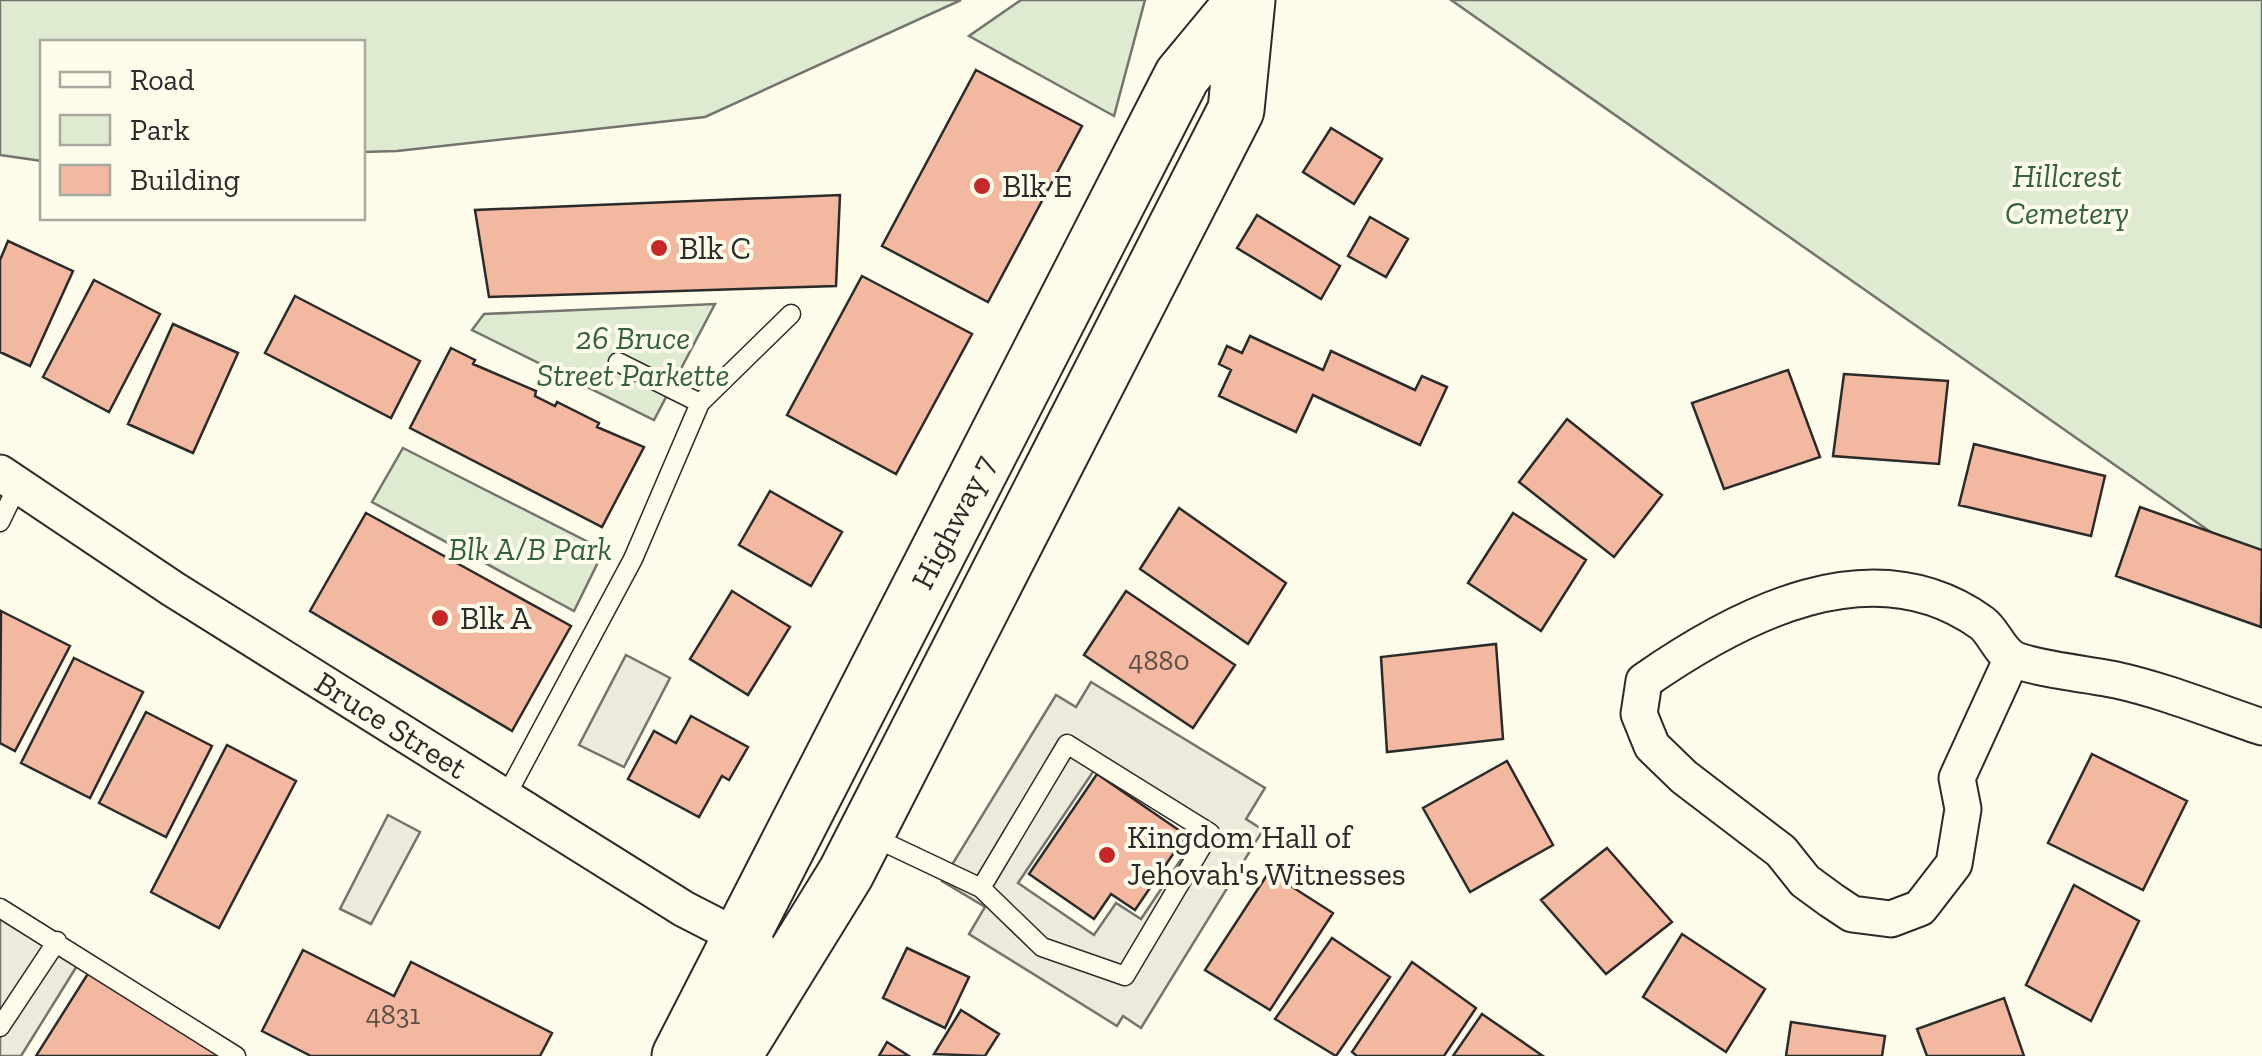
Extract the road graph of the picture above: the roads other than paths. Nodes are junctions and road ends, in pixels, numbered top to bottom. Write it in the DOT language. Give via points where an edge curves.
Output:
graph roads {
  1 [pos="1246,0"];
  2 [pos="791,314"];
  3 [pos="618,362"];
  4 [pos="700,403"];
  5 [pos="9,479"];
  6 [pos="0,522"];
  7 [pos="2012,658"];
  8 [pos="2262,727"];
  9 [pos="506,796"];
  10 [pos="865,833"];
  11 [pos="981,888"];
  12 [pos="0,908"];
  13 [pos="739,938"];
  14 [pos="56,942"];
  15 [pos="790,964"];
  16 [pos="0,1028"];
  17 [pos="236,1056"];
  18 [pos="680,1056"];
  19 [pos="733,1056"];
  1 -- 10 [label="main road, Highway 7" via="1236,110"];
  1 -- 13 [label="main road, Highway 7" via="1182,76"];
  2 -- 4 [label="lane"];
  3 -- 4 [label="lane"];
  4 -- 9 [label="lane" via="633,559"];
  5 -- 6 [label="lane"];
  5 -- 9 [label="street, Bruce Street"];
  7 -- 7 [label="street" via="1983,624 1916,591 1840,588 1719,631 1644,681 1639,714 1652,746 1780,851 1805,881 1852,914 1891,920 1920,908 1954,864 1963,809 1957,778"];
  7 -- 8 [label="street" via="2122,681"];
  9 -- 13 [label="street, Bruce Street"];
  10 -- 11 [label="lane"];
  10 -- 15 [label="main road, Highway 7"];
  11 -- 11 [label="lane" via="1042,948 1125,976 1210,833 1067,744"];
  12 -- 14 [label="lane"];
  13 -- 15 [label="street, Bruce Street"];
  13 -- 18 [label="main road, Highway 7"];
  14 -- 16 [label="lane"];
  14 -- 17 [label="lane"];
  15 -- 19 [label="main road, Highway 7"];
}
